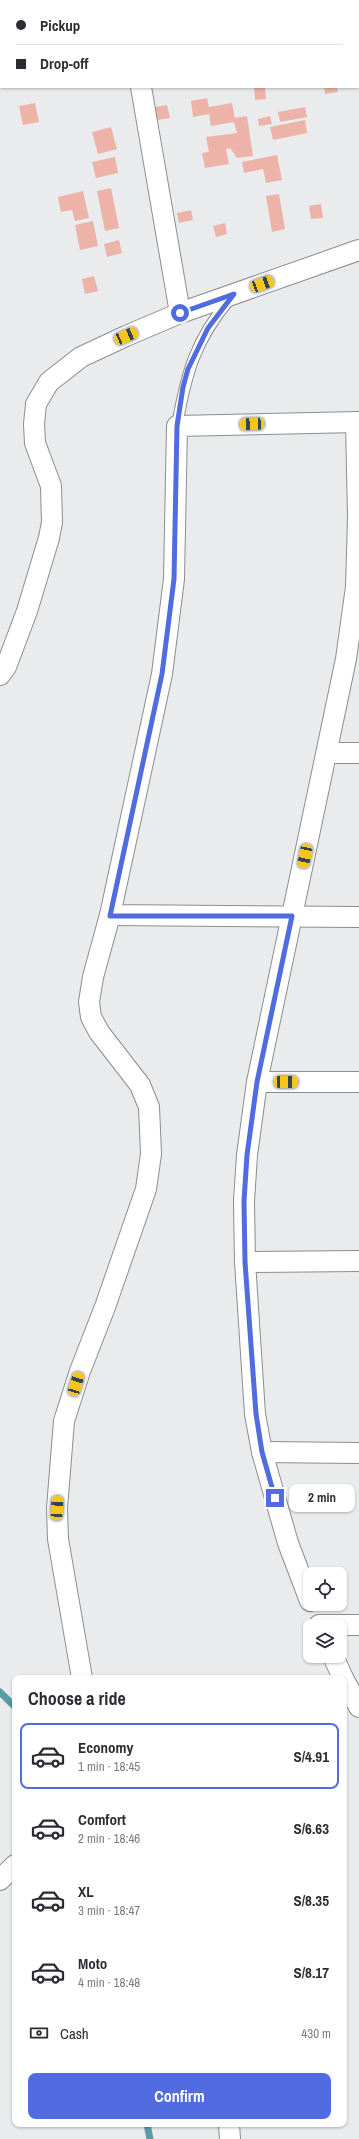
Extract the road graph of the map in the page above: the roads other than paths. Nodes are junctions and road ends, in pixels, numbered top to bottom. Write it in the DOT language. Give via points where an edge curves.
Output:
graph roads {
  1 [pos="141,88"];
  2 [pos="359,250"];
  3 [pos="234,294"];
  4 [pos="180,313"];
  5 [pos="357,422"];
  6 [pos="177,426"];
  7 [pos="357,587"];
  8 [pos="0,675"];
  9 [pos="327,753"];
  10 [pos="359,753"];
  11 [pos="110,916"];
  12 [pos="292,916"];
  13 [pos="359,917"];
  14 [pos="257,1082"];
  15 [pos="359,1082"];
  16 [pos="359,1261"];
  17 [pos="245,1262"];
  18 [pos="262,1452"];
  19 [pos="359,1453"];
  20 [pos="303,1583"];
  21 [pos="347,1625"];
  22 [pos="359,1625"];
  23 [pos="336,1663"];
  24 [pos="81,1675"];
  25 [pos="342,1675"];
  26 [pos="347,1684"];
  27 [pos="359,1706"];
  28 [pos="12,1868"];
  29 [pos="0,1880"];
  30 [pos="229,2127"];
  31 [pos="230,2139"];
  1 -- 4 [label="street"];
  2 -- 3 [label="street"];
  3 -- 4 [label="street"];
  3 -- 6 [label="lane" via="212,323 196,351 183,387"];
  4 -- 8 [label="street" via="81,357 50,382 36,404 35,443 51,486 52,522 27,610 6,667"];
  5 -- 6 [label="street"];
  5 -- 7 [label="street"];
  6 -- 11 [label="street" via="174,579 163,666"];
  7 -- 9 [label="street"];
  9 -- 10 [label="street"];
  9 -- 12 [label="street"];
  11 -- 12 [label="street"];
  11 -- 24 [label="street" via="93,977 89,1002 91,1017 99,1032 142,1090 150,1107 152,1154 146,1189 64,1421 58,1478 58,1539"];
  12 -- 13 [label="street"];
  12 -- 14 [label="street"];
  14 -- 15 [label="street"];
  14 -- 17 [label="street" via="247,1155 244,1201"];
  16 -- 17 [label="street"];
  17 -- 18 [label="street" via="256,1414"];
  18 -- 19 [label="street"];
  18 -- 20 [label="street" via="288,1543"];
  21 -- 22 [label="street"];
  23 -- 25 [label="street"];
  26 -- 27 [label="street"];
  28 -- 29 [label="street"];
  30 -- 31 [label="street"];
}
